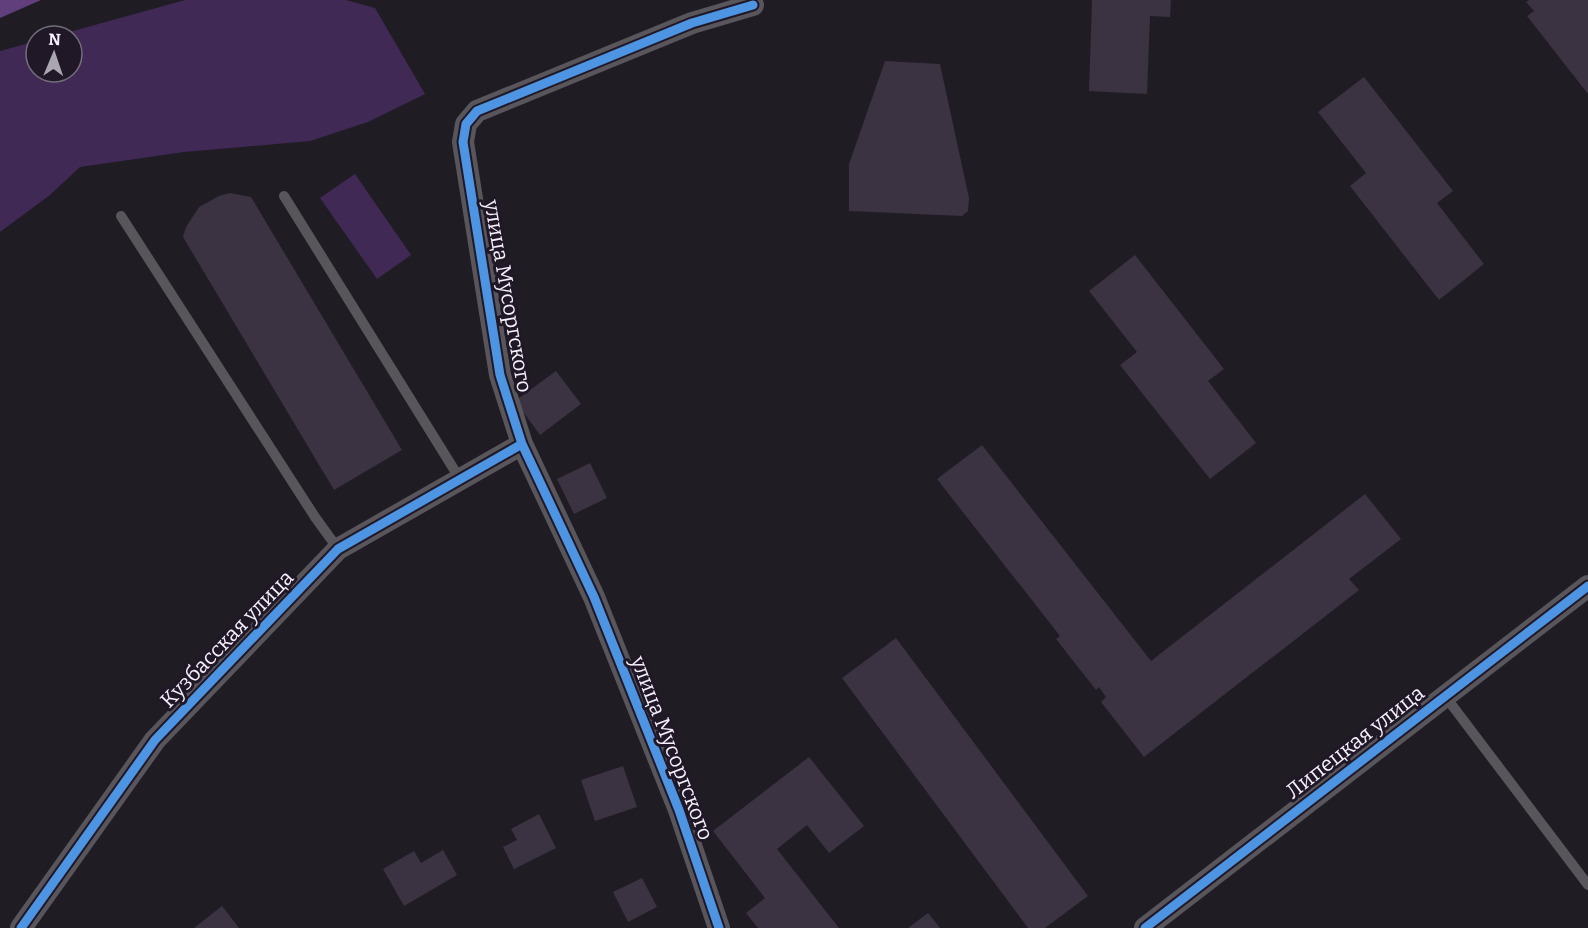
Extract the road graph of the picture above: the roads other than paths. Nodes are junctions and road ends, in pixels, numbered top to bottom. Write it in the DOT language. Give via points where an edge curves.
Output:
graph roads {
  1 [pos="753,5"];
  2 [pos="284,196"];
  3 [pos="121,216"];
  4 [pos="522,444"];
  5 [pos="459,479"];
  6 [pos="338,549"];
  7 [pos="1588,586"];
  8 [pos="1445,696"];
  9 [pos="1588,885"];
  10 [pos="21,928"];
  11 [pos="719,928"];
  12 [pos="1145,928"];
  1 -- 4 [label="street, улица Мусоргского" via="692,23 477,111 466,124 463,142 500,375"];
  2 -- 5 [label="lane"];
  3 -- 6 [label="lane"];
  4 -- 5 [label="street, Кузбасская улица"];
  4 -- 11 [label="street, улица Мусоргского" via="594,597 679,810"];
  5 -- 6 [label="street, Кузбасская улица"];
  6 -- 10 [label="street, Кузбасская улица" via="155,740"];
  7 -- 8 [label="street, Липецкая улица"];
  8 -- 9 [label="lane"];
  8 -- 12 [label="street, Липецкая улица"];
}
